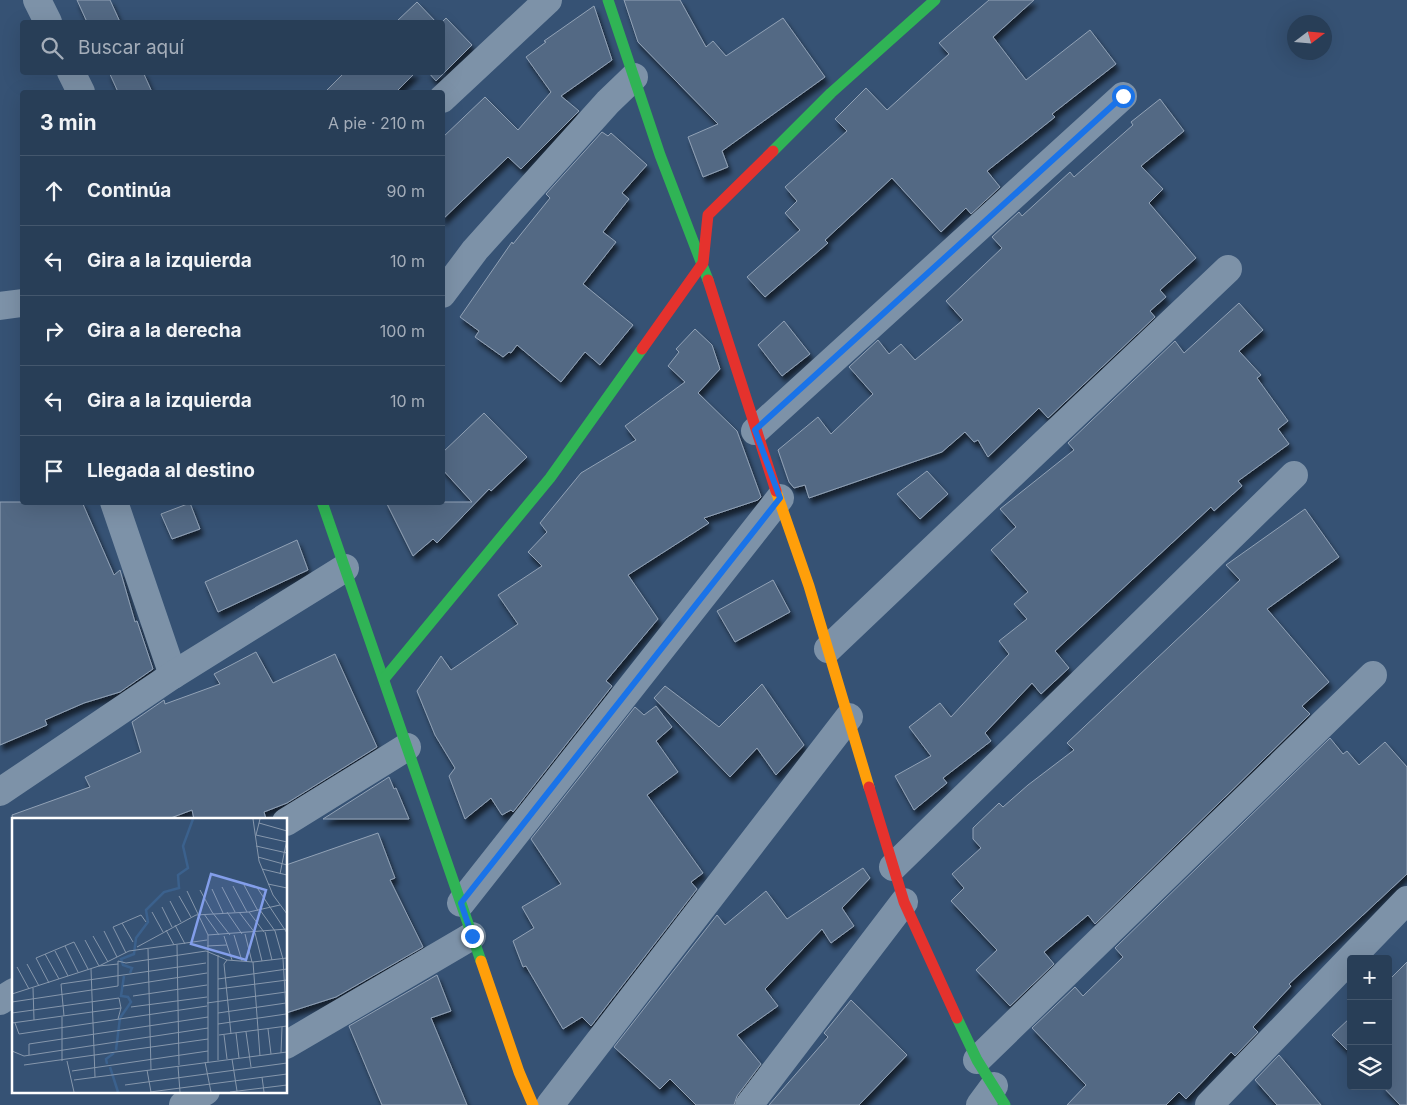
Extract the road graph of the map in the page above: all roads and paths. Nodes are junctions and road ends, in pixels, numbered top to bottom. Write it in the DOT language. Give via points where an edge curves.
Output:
graph roads {
  1 [pos="37,0"];
  2 [pos="548,0"];
  3 [pos="608,0"];
  4 [pos="935,0"];
  5 [pos="47,20"];
  6 [pos="72,75"];
  7 [pos="634,77"];
  8 [pos="80,90"];
  9 [pos="445,96"];
  10 [pos="1123,96"];
  11 [pos="703,264"];
  12 [pos="1228,269"];
  13 [pos="445,290"];
  14 [pos="20,303"];
  15 [pos="0,306"];
  16 [pos="755,430"];
  17 [pos="1294,475"];
  18 [pos="780,498"];
  19 [pos="115,505"];
  20 [pos="323,505"];
  21 [pos="345,568"];
  22 [pos="828,649"];
  23 [pos="173,675"];
  24 [pos="1372,675"];
  25 [pos="384,680"];
  26 [pos="848,717"];
  27 [pos="406,747"];
  28 [pos="0,792"];
  29 [pos="288,821"];
  30 [pos="893,867"];
  31 [pos="1407,900"];
  32 [pos="904,902"];
  33 [pos="461,903"];
  34 [pos="472,936"];
  35 [pos="12,993"];
  36 [pos="0,1001"];
  37 [pos="288,1044"];
  38 [pos="977,1060"];
  39 [pos="204,1092"];
  40 [pos="993,1099"];
  41 [pos="183,1105"];
  42 [pos="533,1105"];
  43 [pos="550,1105"];
  44 [pos="749,1105"];
  45 [pos="1209,1105"];
  1 -- 5 [label="street"];
  2 -- 9 [label="street"];
  3 -- 7 [label="street"];
  4 -- 11 [label="street" via="831,93 708,215"];
  6 -- 8 [label="street"];
  7 -- 11 [label="street" via="660,155"];
  7 -- 13 [label="street" via="475,250"];
  10 -- 16 [label="street"];
  11 -- 16 [label="street"];
  11 -- 25 [label="street" via="550,478"];
  12 -- 22 [label="street"];
  14 -- 15 [label="street"];
  16 -- 18 [label="street"];
  17 -- 30 [label="street"];
  18 -- 22 [label="street"];
  18 -- 33 [label="street"];
  19 -- 23 [label="street"];
  20 -- 21 [label="street"];
  21 -- 23 [label="street"];
  21 -- 25 [label="street"];
  22 -- 26 [label="street"];
  23 -- 28 [label="street"];
  24 -- 38 [label="street"];
  25 -- 27 [label="street"];
  26 -- 30 [label="street"];
  26 -- 43 [label="street"];
  27 -- 29 [label="street"];
  27 -- 33 [label="street"];
  30 -- 32 [label="street"];
  31 -- 45 [label="street"];
  32 -- 38 [label="street"];
  32 -- 44 [label="street"];
  33 -- 34 [label="street"];
  34 -- 37 [label="street"];
  34 -- 42 [label="street"];
  35 -- 36 [label="street"];
  38 -- 40 [label="street"];
  39 -- 41 [label="street"];
}
